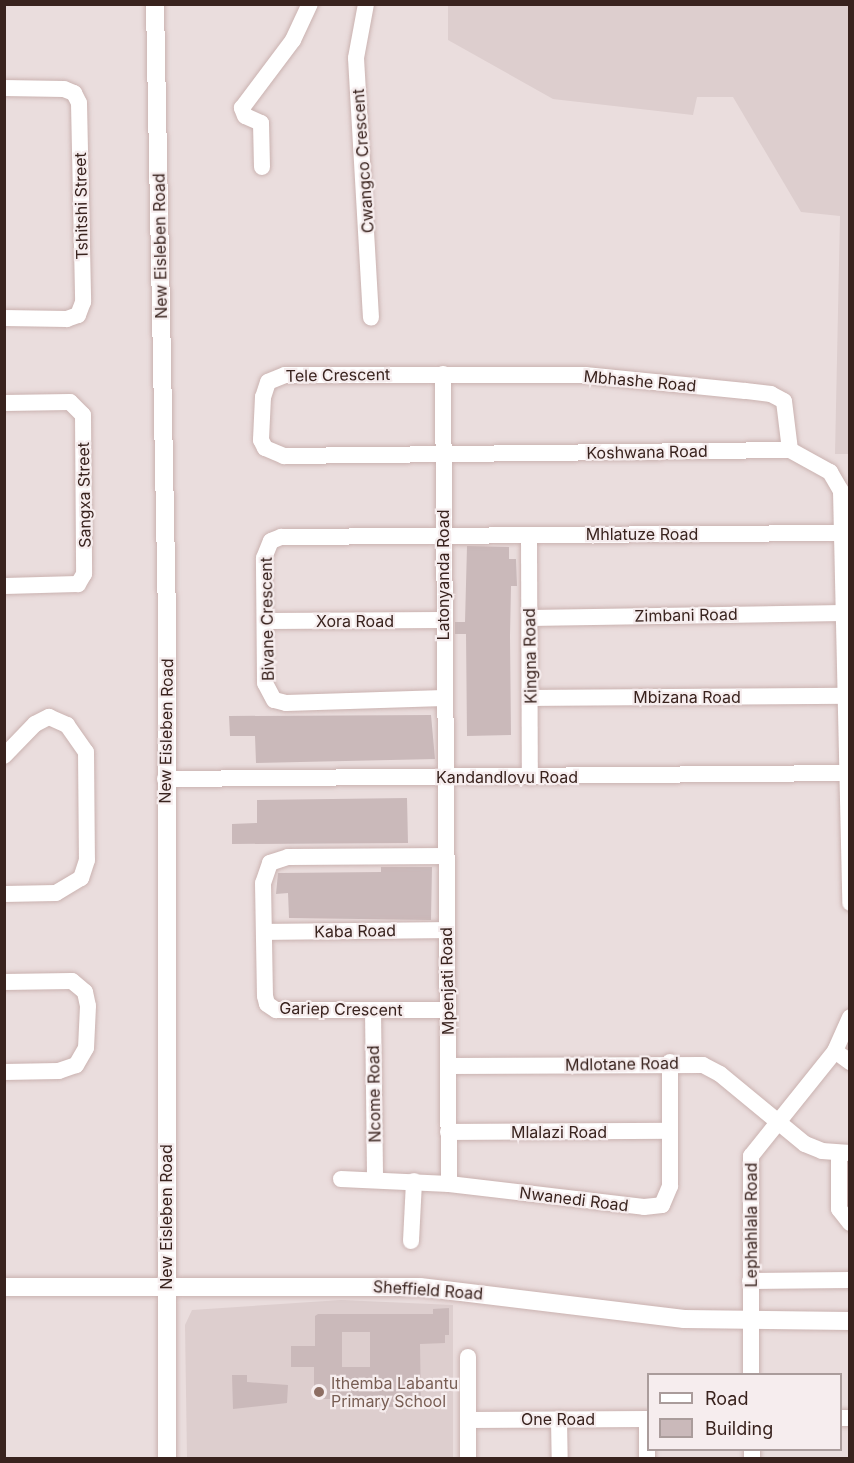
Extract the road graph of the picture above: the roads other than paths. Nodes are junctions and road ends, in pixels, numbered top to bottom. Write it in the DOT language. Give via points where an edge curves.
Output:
graph roads {
  1 [pos="155,4"];
  2 [pos="310,4"];
  3 [pos="366,4"];
  4 [pos="4,88"];
  5 [pos="262,167"];
  6 [pos="4,318"];
  7 [pos="371,318"];
  8 [pos="443,374"];
  9 [pos="4,403"];
  10 [pos="790,450"];
  11 [pos="443,454"];
  12 [pos="842,533"];
  13 [pos="529,535"];
  14 [pos="443,536"];
  15 [pos="4,586"];
  16 [pos="843,613"];
  17 [pos="530,618"];
  18 [pos="443,620"];
  19 [pos="266,621"];
  20 [pos="843,696"];
  21 [pos="444,698"];
  22 [pos="531,698"];
  23 [pos="4,756"];
  24 [pos="847,774"];
  25 [pos="444,777"];
  26 [pos="530,777"];
  27 [pos="165,779"];
  28 [pos="849,851"];
  29 [pos="445,856"];
  30 [pos="4,894"];
  31 [pos="849,903"];
  32 [pos="446,930"];
  33 [pos="265,932"];
  34 [pos="4,982"];
  35 [pos="373,1010"];
  36 [pos="447,1010"];
  37 [pos="849,1017"];
  38 [pos="835,1051"];
  39 [pos="670,1062"];
  40 [pos="849,1062"];
  41 [pos="448,1066"];
  42 [pos="4,1072"];
  43 [pos="777,1122"];
  44 [pos="670,1131"];
  45 [pos="448,1132"];
  46 [pos="844,1153"];
  47 [pos="340,1179"];
  48 [pos="375,1179"];
  49 [pos="414,1182"];
  50 [pos="449,1184"];
  51 [pos="849,1223"];
  52 [pos="411,1240"];
  53 [pos="849,1280"];
  54 [pos="750,1281"];
  55 [pos="4,1287"];
  56 [pos="166,1288"];
  57 [pos="751,1321"];
  58 [pos="849,1321"];
  59 [pos="468,1357"];
  60 [pos="751,1373"];
  61 [pos="560,1419"];
  62 [pos="647,1419"];
  63 [pos="468,1420"];
  64 [pos="167,1458"];
  65 [pos="468,1458"];
  66 [pos="560,1458"];
  1 -- 27 [label="main road, New Eisleben Road" via="167,619"];
  2 -- 5 [label="street" via="293,40 242,108 245,116 261,123"];
  3 -- 7 [label="street, Cwangco Crescent" via="356,58"];
  4 -- 6 [label="street, Tshitshi Street" via="64,89 74,93 79,103 83,302 78,315 67,319"];
  8 -- 10 [label="street, Mbhashe Road" via="585,375 771,394 786,406"];
  8 -- 11 [label="street, Latonyanda Road"];
  8 -- 11 [label="street, Tele Crescent" via="272,378 263,397 261,440 265,448 284,456"];
  9 -- 15 [label="street, Sangxa Street" via="70,402 83,415 84,562 84,574 78,584"];
  10 -- 11 [label="street, Koshwana Road"];
  10 -- 12 [label="street, Koshwana Road" via="817,462 839,483"];
  11 -- 14 [label="street, Latonyanda Road"];
  12 -- 13 [label="street, Mhlatuze Road"];
  12 -- 16 [label="street"];
  13 -- 14 [label="street, Mhlatuze Road"];
  13 -- 17 [label="street, Kingna Road"];
  14 -- 18 [label="street, Latonyanda Road"];
  14 -- 19 [label="street, Bivane Crescent" via="276,538 267,546 264,558"];
  16 -- 17 [label="street, Zimbani Road"];
  16 -- 20 [label="street"];
  17 -- 22 [label="street, Kingna Road"];
  18 -- 19 [label="street, Xora Road"];
  18 -- 21 [label="street, Latonyanda Road"];
  19 -- 21 [label="street, Bivane Crescent" via="265,683 270,695 279,702"];
  20 -- 22 [label="street, Mbizana Road"];
  20 -- 24 [label="street"];
  21 -- 25 [label="street, Latonyanda Road"];
  22 -- 26 [label="street, Kingna Road"];
  23 -- 30 [label="street" via="35,724 50,717 67,725 86,752 87,860 81,878 56,893"];
  24 -- 26 [label="street, Kandandlovu Road"];
  24 -- 28 [label="street"];
  25 -- 26 [label="street, Kandandlovu Road"];
  25 -- 27 [label="street, Kandandlovu Road"];
  25 -- 29 [label="street, Mpenjati Road"];
  27 -- 56 [label="main road, New Eisleben Road"];
  28 -- 31 [label="street"];
  29 -- 32 [label="street, Mpenjati Road"];
  29 -- 33 [label="street, Gariep Crescent" via="279,858 270,863 263,883"];
  32 -- 33 [label="street, Kaba Road"];
  32 -- 36 [label="street, Mpenjati Road"];
  33 -- 35 [label="street, Gariep Crescent" via="265,996 270,1007 284,1011"];
  34 -- 42 [label="street" via="72,981 85,992 88,1006 86,1048 76,1065 59,1071"];
  35 -- 36 [label="street, Gariep Crescent"];
  35 -- 48 [label="street, Ncome Road"];
  36 -- 41 [label="street, Mpenjati Road"];
  37 -- 38 [label="street, Lephahlala Road"];
  38 -- 40 [label="street"];
  38 -- 43 [label="street, Lephahlala Road"];
  39 -- 41 [label="street, Mdlotane Road"];
  39 -- 43 [label="street, Mdlotane Road" via="711,1068"];
  39 -- 44 [label="street, Nwanedi Road"];
  41 -- 45 [label="street, Mpenjati Road"];
  43 -- 46 [label="street, Mdlotane Road" via="813,1149"];
  43 -- 54 [label="street, Lephahlala Road" via="754,1148 749,1163"];
  44 -- 45 [label="street, Mlalazi Road"];
  44 -- 50 [label="street, Nwanedi Road" via="669,1194 656,1207"];
  45 -- 50 [label="street, Mpenjati Road"];
  46 -- 51 [label="street" via="839,1209"];
  47 -- 48 [label="street, Nwanedi Road"];
  48 -- 49 [label="street, Nwanedi Road"];
  49 -- 50 [label="street, Nwanedi Road"];
  49 -- 52 [label="street"];
  53 -- 54 [label="street"];
  54 -- 57 [label="street, Lephahlala Road"];
  55 -- 56 [label="main road, Sheffield Road"];
  56 -- 57 [label="main road, Sheffield Road" via="420,1287 623,1314"];
  56 -- 64 [label="main road, New Eisleben Road"];
  57 -- 58 [label="main road, Sheffield Road"];
  57 -- 60 [label="street, Lephahlala Road"];
  59 -- 63 [label="street"];
  61 -- 62 [label="street, One Road"];
  61 -- 63 [label="street, One Road"];
  61 -- 66 [label="street"];
  63 -- 65 [label="street"];
}
